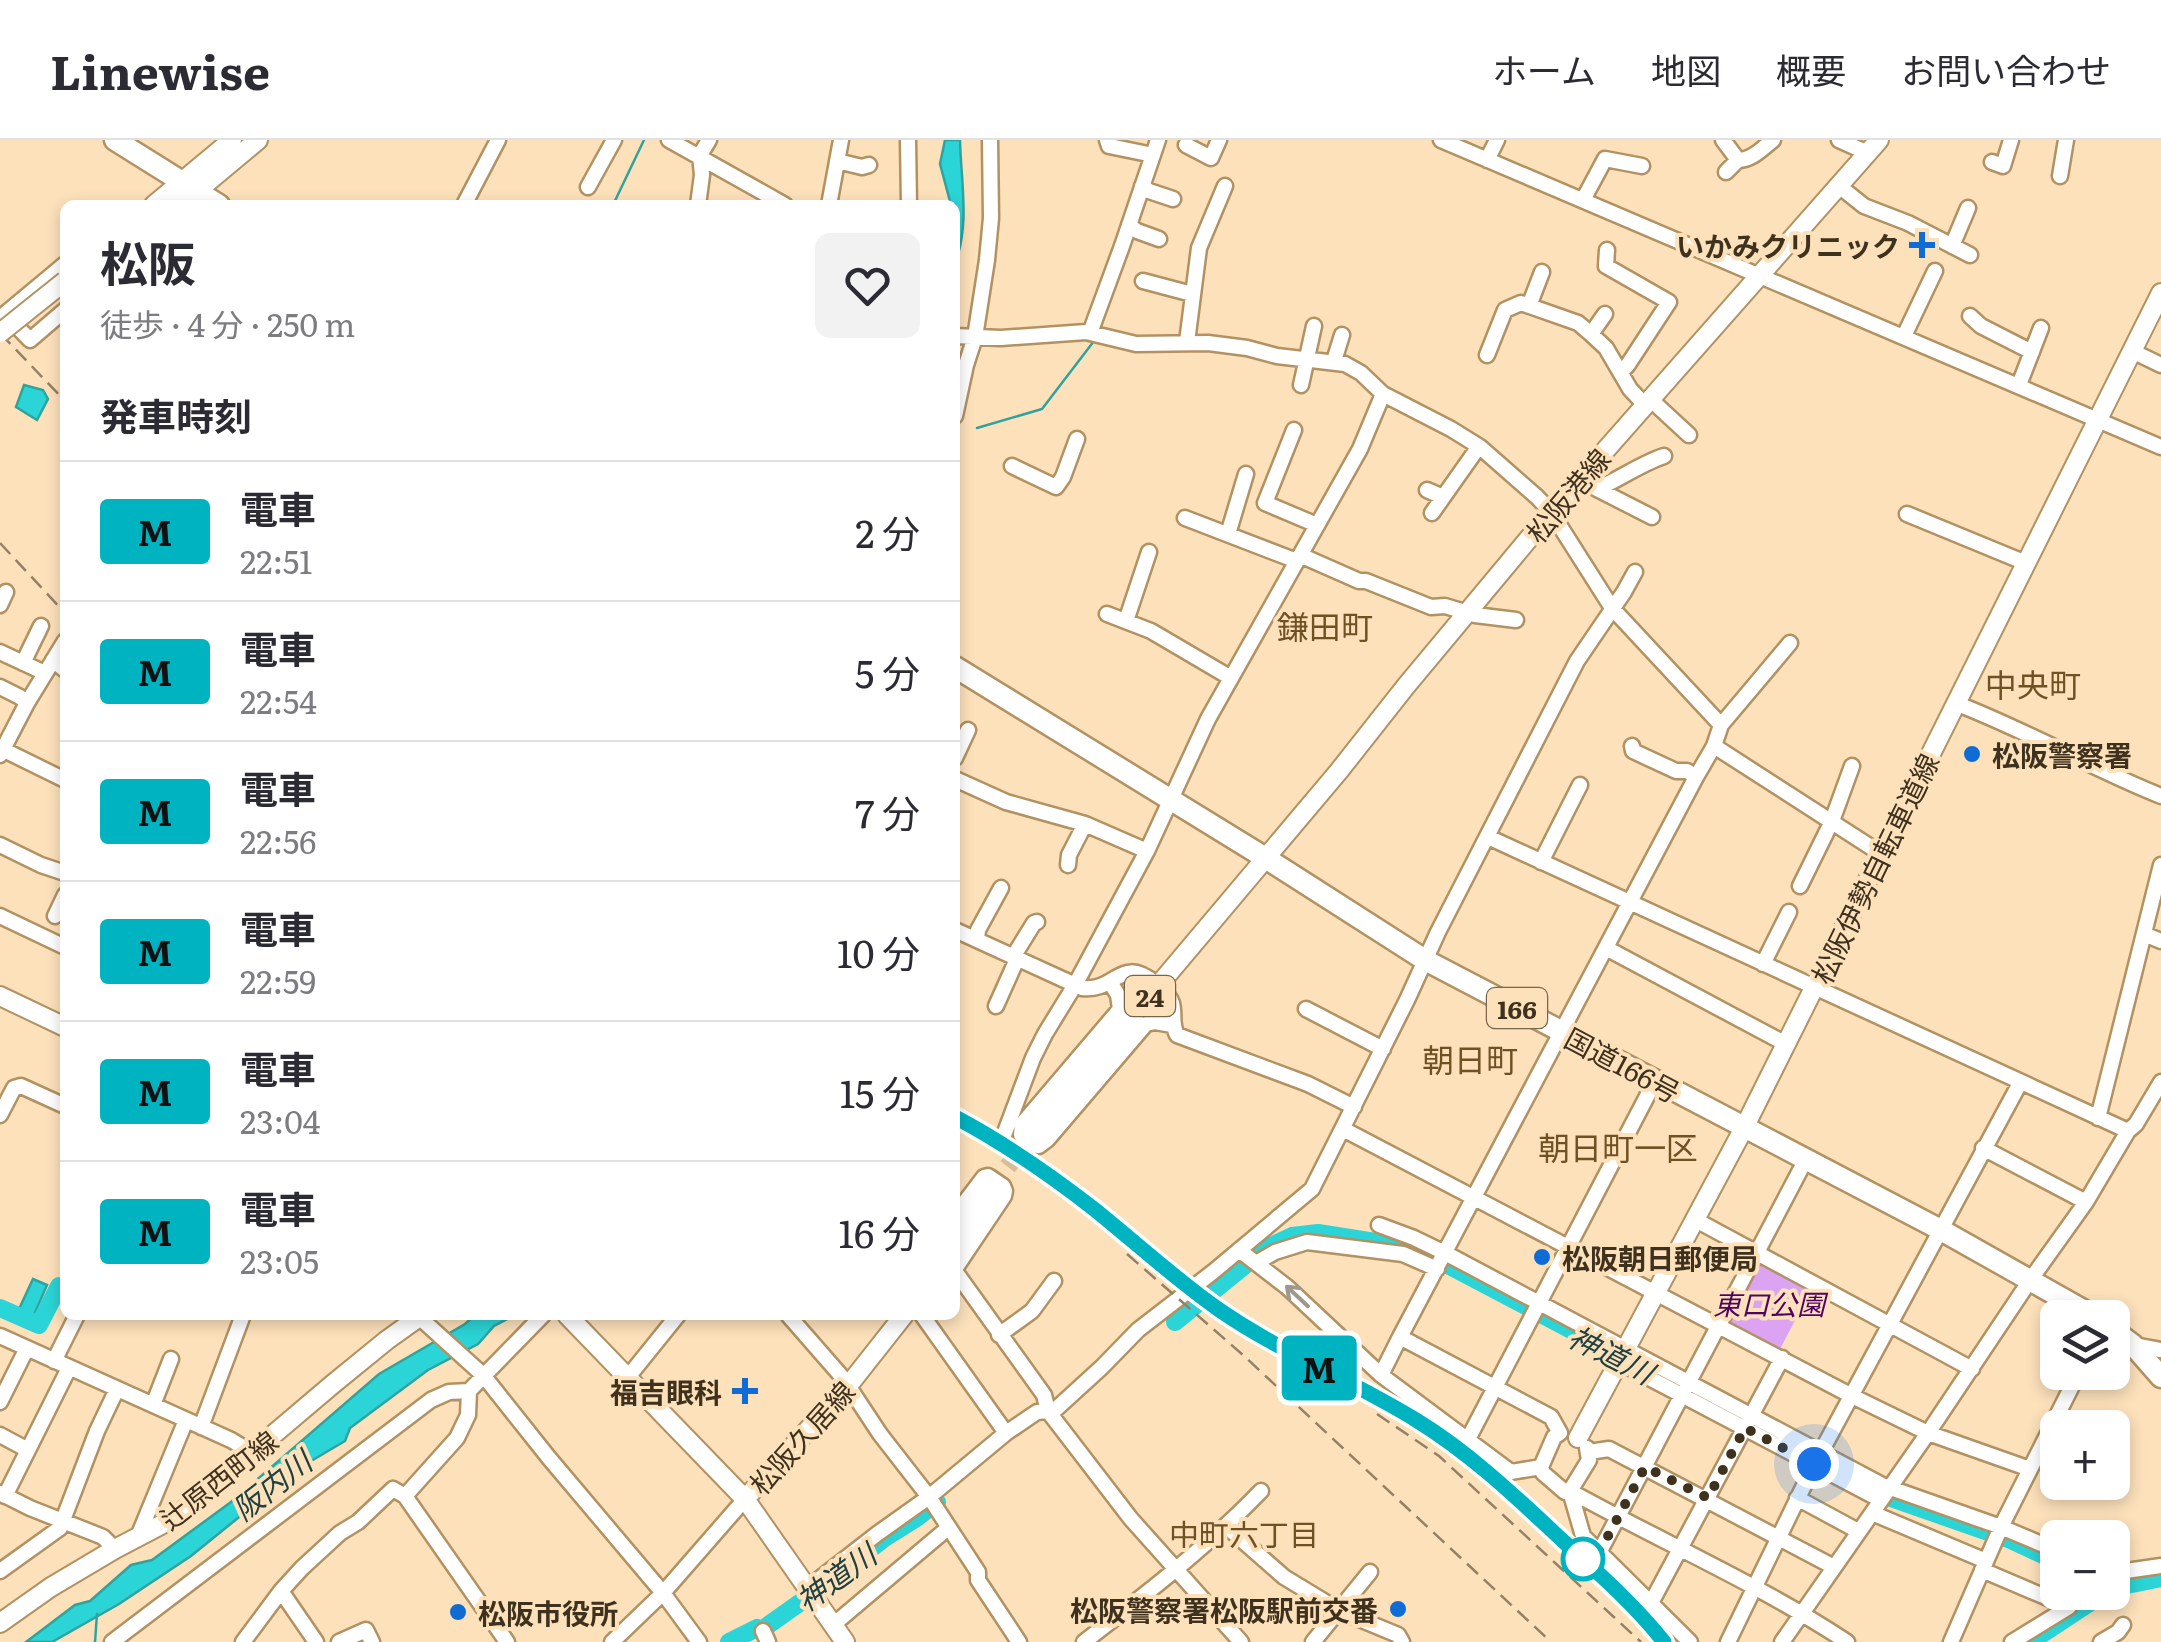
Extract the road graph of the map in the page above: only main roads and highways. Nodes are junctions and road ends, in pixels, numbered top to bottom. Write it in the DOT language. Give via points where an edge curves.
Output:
graph roads {
  1 [pos="232,140"];
  2 [pos="258,140"];
  3 [pos="119,141"];
  4 [pos="1873,146"];
  5 [pos="189,186"];
  6 [pos="163,200"];
  7 [pos="182,200"];
  8 [pos="212,200"];
  9 [pos="60,284"];
  10 [pos="2161,292"];
  11 [pos="60,300"];
  12 [pos="0,333"];
  13 [pos="0,348"];
  14 [pos="960,670"];
  15 [pos="1264,858"];
  16 [pos="0,996"];
  17 [pos="60,1026"];
  18 [pos="1744,1128"];
  19 [pos="1034,1133"];
  20 [pos="991,1188"];
  21 [pos="960,1235"];
  22 [pos="2066,1300"];
  23 [pos="418,1320"];
  24 [pos="572,1320"];
  25 [pos="900,1320"];
  26 [pos="2130,1343"];
  27 [pos="2161,1377"];
  28 [pos="1576,1441"];
  29 [pos="745,1499"];
  30 [pos="0,1623"];
  31 [pos="845,1642"];
  1 -- 5 [label="main road"];
  2 -- 5 [label="main road"];
  3 -- 5 [label="highway"];
  4 -- 15 [label="main road, 松阪港線" via="1647,402 1589,483 1551,512"];
  5 -- 6 [label="main road"];
  5 -- 7 [label="main road"];
  5 -- 8 [label="highway"];
  9 -- 12 [label="main road, bridge"];
  10 -- 18 [label="main road, 松阪伊勢自転車道線"];
  11 -- 13 [label="main road"];
  14 -- 15 [label="highway, 国道166号 / 166"];
  15 -- 18 [label="highway, 国道166号 / 166" via="1425,960"];
  15 -- 19 [label="main road, 24"];
  16 -- 17 [label="main road"];
  18 -- 22 [label="highway, 国道166号 / 166"];
  18 -- 28 [label="main road, 松阪伊勢自転車道線"];
  20 -- 21 [label="main road"];
  23 -- 30 [label="main road, 辻原西町線" via="187,1509"];
  24 -- 29 [label="main road, 松阪久居線"];
  25 -- 29 [label="main road, 松阪久居線"];
  26 -- 27 [label="highway"];
  29 -- 31 [label="main road"];
}
